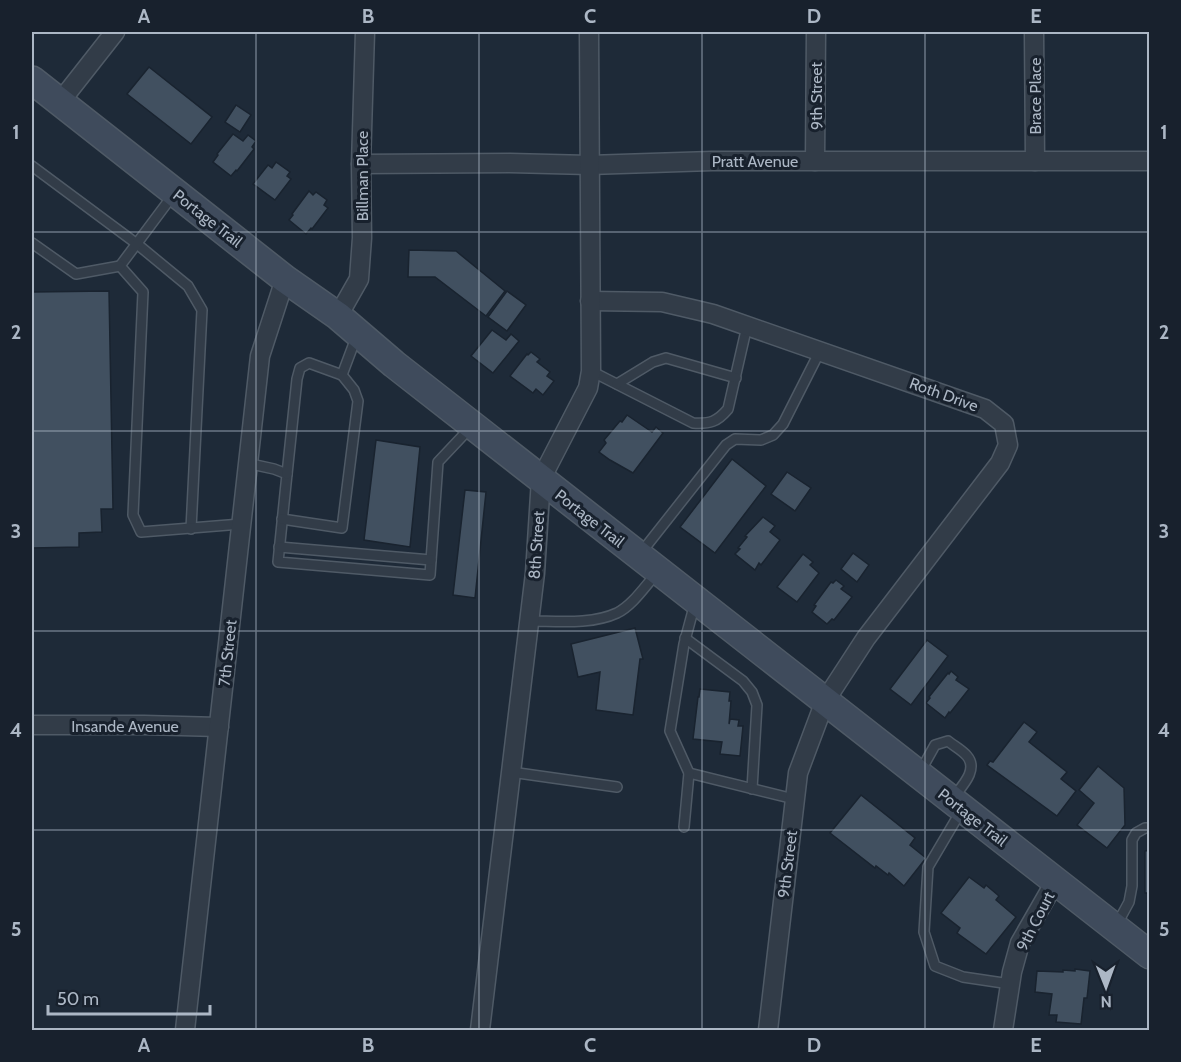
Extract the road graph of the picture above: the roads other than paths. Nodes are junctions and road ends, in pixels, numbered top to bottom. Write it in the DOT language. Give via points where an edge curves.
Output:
graph roads {
  1 [pos="115,32"];
  2 [pos="364,32"];
  3 [pos="588,32"];
  4 [pos="816,32"];
  5 [pos="1034,32"];
  6 [pos="32,80"];
  7 [pos="60,102"];
  8 [pos="815,160"];
  9 [pos="1035,161"];
  10 [pos="1149,161"];
  11 [pos="361,164"];
  12 [pos="589,165"];
  13 [pos="32,166"];
  14 [pos="175,193"];
  15 [pos="32,243"];
  16 [pos="137,244"];
  17 [pos="120,266"];
  18 [pos="285,279"];
  19 [pos="590,301"];
  20 [pos="348,325"];
  21 [pos="747,326"];
  22 [pos="820,351"];
  23 [pos="591,371"];
  24 [pos="342,375"];
  25 [pos="736,378"];
  26 [pos="616,384"];
  27 [pos="472,425"];
  28 [pos="247,463"];
  29 [pos="287,474"];
  30 [pos="541,479"];
  31 [pos="282,519"];
  32 [pos="241,524"];
  33 [pos="190,529"];
  34 [pos="279,547"];
  35 [pos="431,560"];
  36 [pos="648,564"];
  37 [pos="695,601"];
  38 [pos="529,621"];
  39 [pos="685,638"];
  40 [pos="825,701"];
  41 [pos="32,726"];
  42 [pos="219,727"];
  43 [pos="511,772"];
  44 [pos="689,773"];
  45 [pos="918,775"];
  46 [pos="617,787"];
  47 [pos="752,789"];
  48 [pos="794,799"];
  49 [pos="957,805"];
  50 [pos="684,827"];
  51 [pos="1149,828"];
  52 [pos="1055,882"];
  53 [pos="1132,939"];
  54 [pos="1010,984"];
  55 [pos="185,1030"];
  56 [pos="480,1030"];
  57 [pos="768,1030"];
  58 [pos="1003,1030"];
  1 -- 7 [label="street"];
  2 -- 11 [label="street, Billman Place"];
  3 -- 12 [label="street, 8th Street"];
  4 -- 8 [label="street, 9th Street"];
  5 -- 9 [label="street, Brace Place"];
  6 -- 7 [label="main road, Portage Trail"];
  7 -- 14 [label="main road, Portage Trail"];
  8 -- 9 [label="street, Pratt Avenue"];
  8 -- 12 [label="street, Pratt Avenue"];
  9 -- 10 [label="street, Pratt Avenue"];
  11 -- 12 [label="street, Pratt Avenue"];
  11 -- 20 [label="street, Billman Place" via="362,238"];
  12 -- 19 [label="street, 8th Street"];
  13 -- 16 [label="lane"];
  14 -- 16 [label="lane"];
  14 -- 18 [label="main road, Portage Trail"];
  15 -- 17 [label="lane" via="76,274"];
  16 -- 17 [label="lane"];
  16 -- 33 [label="lane" via="188,286 202,310"];
  17 -- 33 [label="lane" via="143,292 133,515 141,532"];
  18 -- 20 [label="main road, Portage Trail"];
  18 -- 28 [label="street, 7th Street" via="260,356"];
  19 -- 21 [label="street, Roth Drive" via="662,302"];
  19 -- 23 [label="street, 8th Street"];
  20 -- 24 [label="lane"];
  20 -- 27 [label="main road, Portage Trail"];
  21 -- 22 [label="street, Roth Drive"];
  21 -- 25 [label="lane"];
  22 -- 36 [label="lane" via="783,424 773,435 761,440 735,439 726,446"];
  22 -- 40 [label="street, Roth Drive" via="985,409 1004,424 1008,445 1000,463 866,638"];
  23 -- 26 [label="lane"];
  23 -- 30 [label="street, 8th Street" via="588,388"];
  24 -- 29 [label="lane" via="309,363 300,368"];
  24 -- 31 [label="lane" via="358,402 342,528"];
  25 -- 26 [label="lane" via="666,358"];
  25 -- 26 [label="lane" via="728,409 708,424 693,423"];
  27 -- 30 [label="main road, Portage Trail"];
  27 -- 35 [label="lane" via="438,462"];
  28 -- 29 [label="lane"];
  28 -- 32 [label="street, 7th Street"];
  29 -- 31 [label="lane"];
  30 -- 36 [label="main road, Portage Trail"];
  30 -- 38 [label="street, 8th Street"];
  31 -- 34 [label="lane"];
  32 -- 33 [label="lane"];
  32 -- 42 [label="street, 7th Street"];
  34 -- 35 [label="lane"];
  34 -- 35 [label="lane" via="278,562 353,569 430,575"];
  36 -- 37 [label="main road, Portage Trail"];
  36 -- 38 [label="lane" via="632,602 618,613 575,621"];
  37 -- 39 [label="lane"];
  37 -- 40 [label="main road, Portage Trail"];
  38 -- 43 [label="street, 8th Street"];
  39 -- 44 [label="lane" via="670,731"];
  39 -- 47 [label="lane" via="752,692 757,705"];
  40 -- 45 [label="main road, Portage Trail"];
  40 -- 48 [label="street, 9th Street" via="798,773"];
  41 -- 42 [label="street, Insande Avenue"];
  42 -- 55 [label="street, 7th Street"];
  43 -- 46 [label="lane"];
  43 -- 56 [label="street, 8th Street"];
  44 -- 47 [label="lane"];
  44 -- 50 [label="lane"];
  45 -- 49 [label="main road, Portage Trail"];
  45 -- 49 [label="lane" via="935,745 948,741 971,764"];
  47 -- 48 [label="lane"];
  48 -- 57 [label="street, 9th Street"];
  49 -- 52 [label="main road, Portage Trail"];
  49 -- 54 [label="lane" via="928,867 924,932 935,966 963,977"];
  51 -- 53 [label="lane" via="1136,833 1132,840"];
  52 -- 53 [label="main road, Portage Trail"];
  52 -- 54 [label="street, 9th Court" via="1020,944"];
  54 -- 58 [label="street, 9th Court"];
}
